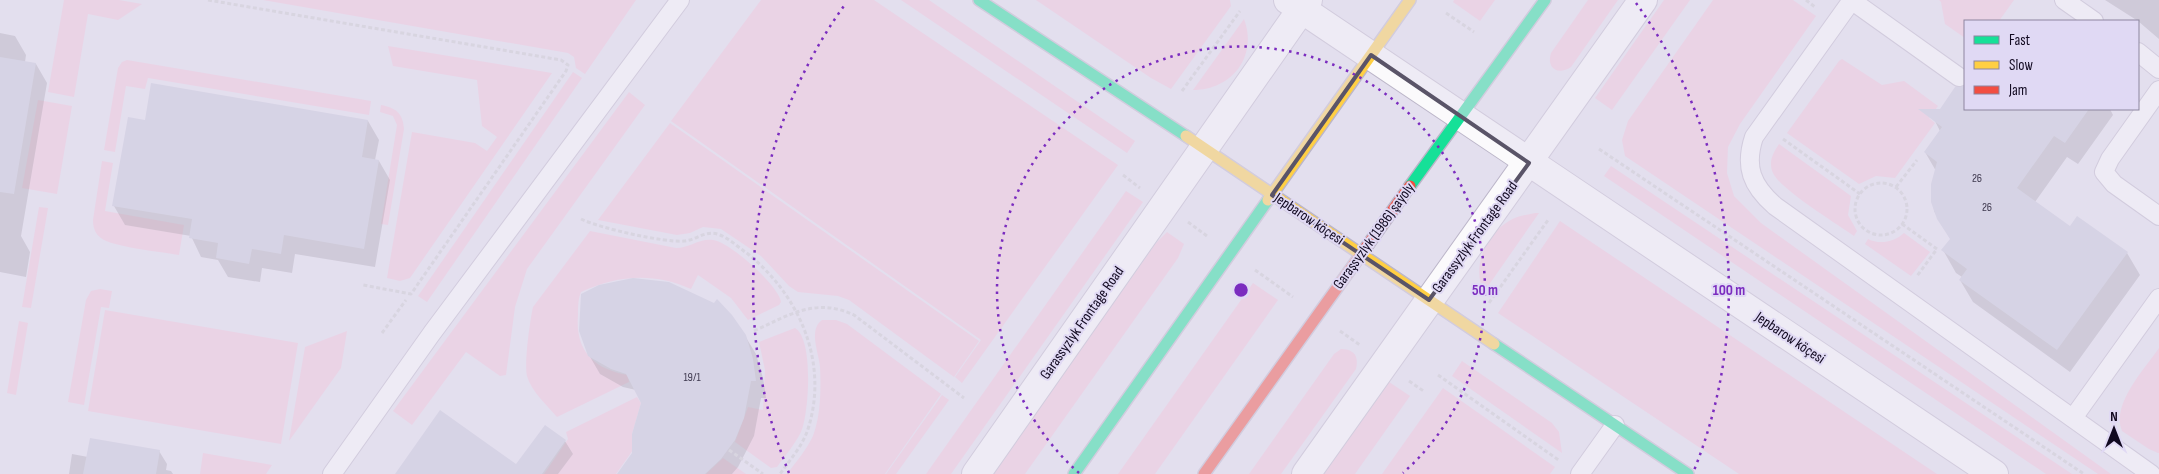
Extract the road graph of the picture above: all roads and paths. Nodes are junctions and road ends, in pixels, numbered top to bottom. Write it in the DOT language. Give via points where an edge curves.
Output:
graph roads {
  1 [pos="208,0"];
  2 [pos="680,0"];
  3 [pos="979,0"];
  4 [pos="1410,0"];
  5 [pos="1545,0"];
  6 [pos="1643,0"];
  7 [pos="1806,0"];
  8 [pos="1851,0"];
  9 [pos="2064,0"];
  10 [pos="1300,3"];
  11 [pos="1815,7"];
  12 [pos="1240,10"];
  13 [pos="1446,13"];
  14 [pos="2093,20"];
  15 [pos="1474,32"];
  16 [pos="2139,53"];
  17 [pos="1371,55"];
  18 [pos="2159,70"];
  19 [pos="1959,77"];
  20 [pos="2159,90"];
  21 [pos="1182,91"];
  22 [pos="1461,117"];
  23 [pos="1780,137"];
  24 [pos="1599,148"];
  25 [pos="1206,149"];
  26 [pos="1917,160"];
  27 [pos="1529,163"];
  28 [pos="1123,175"];
  29 [pos="1896,188"];
  30 [pos="1143,190"];
  31 [pos="1272,194"];
  32 [pos="1860,194"];
  33 [pos="2159,216"];
  34 [pos="581,219"];
  35 [pos="1548,220"];
  36 [pos="1902,224"];
  37 [pos="1361,254"];
  38 [pos="1260,274"];
  39 [pos="1913,282"];
  40 [pos="363,285"];
  41 [pos="1284,291"];
  42 [pos="2159,298"];
  43 [pos="406,300"];
  44 [pos="1429,300"];
  45 [pos="1488,305"];
  46 [pos="798,312"];
  47 [pos="754,331"];
  48 [pos="382,332"];
  49 [pos="1438,375"];
  50 [pos="964,398"];
  51 [pos="2073,418"];
  52 [pos="1615,425"];
  53 [pos="728,450"];
  54 [pos="1559,460"];
  55 [pos="332,474"];
  56 [pos="763,474"];
  57 [pos="780,474"];
  58 [pos="976,474"];
  59 [pos="1074,474"];
  60 [pos="1204,474"];
  61 [pos="1306,474"];
  62 [pos="1580,474"];
  63 [pos="1688,474"];
  64 [pos="1994,474"];
  65 [pos="2084,474"];
  66 [pos="2151,474"];
  1 -- 40 [label="path" via="561,60 568,65 411,294"];
  2 -- 55 [label="lane" via="438,325"];
  3 -- 25 [label="main road, Jepbarow köçesi"];
  4 -- 17 [label="main road"];
  5 -- 22 [label="main road, Garaşsyzlyk (1986) şaýoly"];
  6 -- 27 [label="street, Garassyzlyk Frontage Road"];
  7 -- 11 [label="path"];
  8 -- 19 [label="lane"];
  8 -- 51 [label="lane" via="1754,137 1749,160 1758,190 1775,206"];
  9 -- 14 [label="lane"];
  10 -- 17 [label="street, Jepbarow köçesi"];
  10 -- 25 [label="street, Garassyzlyk Frontage Road"];
  12 -- 21 [label="path"];
  13 -- 15 [label="path"];
  16 -- 18 [label="lane"];
  17 -- 22 [label="street, Jepbarow köçesi"];
  17 -- 31 [label="main road"];
  20 -- 33 [label="lane" via="2104,172 2114,184"];
  22 -- 27 [label="street, Jepbarow köçesi"];
  22 -- 37 [label="main road, Garaşsyzlyk (1986) şaýoly"];
  23 -- 32 [label="path"];
  24 -- 65 [label="path"];
  25 -- 31 [label="main road, Jepbarow köçesi"];
  25 -- 58 [label="street, Garassyzlyk Frontage Road"];
  26 -- 29 [label="path"];
  27 -- 44 [label="street, Garassyzlyk Frontage Road"];
  27 -- 64 [label="street, Jepbarow köçesi"];
  28 -- 30 [label="path"];
  29 -- 32 [label="path" via="1877,183"];
  29 -- 36 [label="path" via="1902,192 1907,205"];
  31 -- 37 [label="main road, Jepbarow köçesi"];
  31 -- 59 [label="main road"];
  32 -- 36 [label="path" via="1856,213 1866,230 1886,235"];
  34 -- 46 [label="path" via="594,225 676,241 704,234 720,235 756,261 784,290"];
  35 -- 45 [label="path"];
  36 -- 39 [label="path" via="1937,249"];
  37 -- 44 [label="main road, Jepbarow köçesi"];
  37 -- 60 [label="main road, Garaşsyzlyk (1986) şaýoly"];
  38 -- 41 [label="path"];
  42 -- 51 [label="lane"];
  43 -- 48 [label="path"];
  44 -- 52 [label="main road, Jepbarow köçesi"];
  44 -- 61 [label="street, Garassyzlyk Frontage Road"];
  46 -- 47 [label="path"];
  46 -- 50 [label="path" via="814,306 826,306 854,315"];
  46 -- 57 [label="path" via="811,349 813,406 807,434"];
  49 -- 54 [label="path"];
  51 -- 66 [label="lane"];
  52 -- 62 [label="lane"];
  52 -- 63 [label="main road, Jepbarow köçesi"];
  53 -- 56 [label="path"];
}
